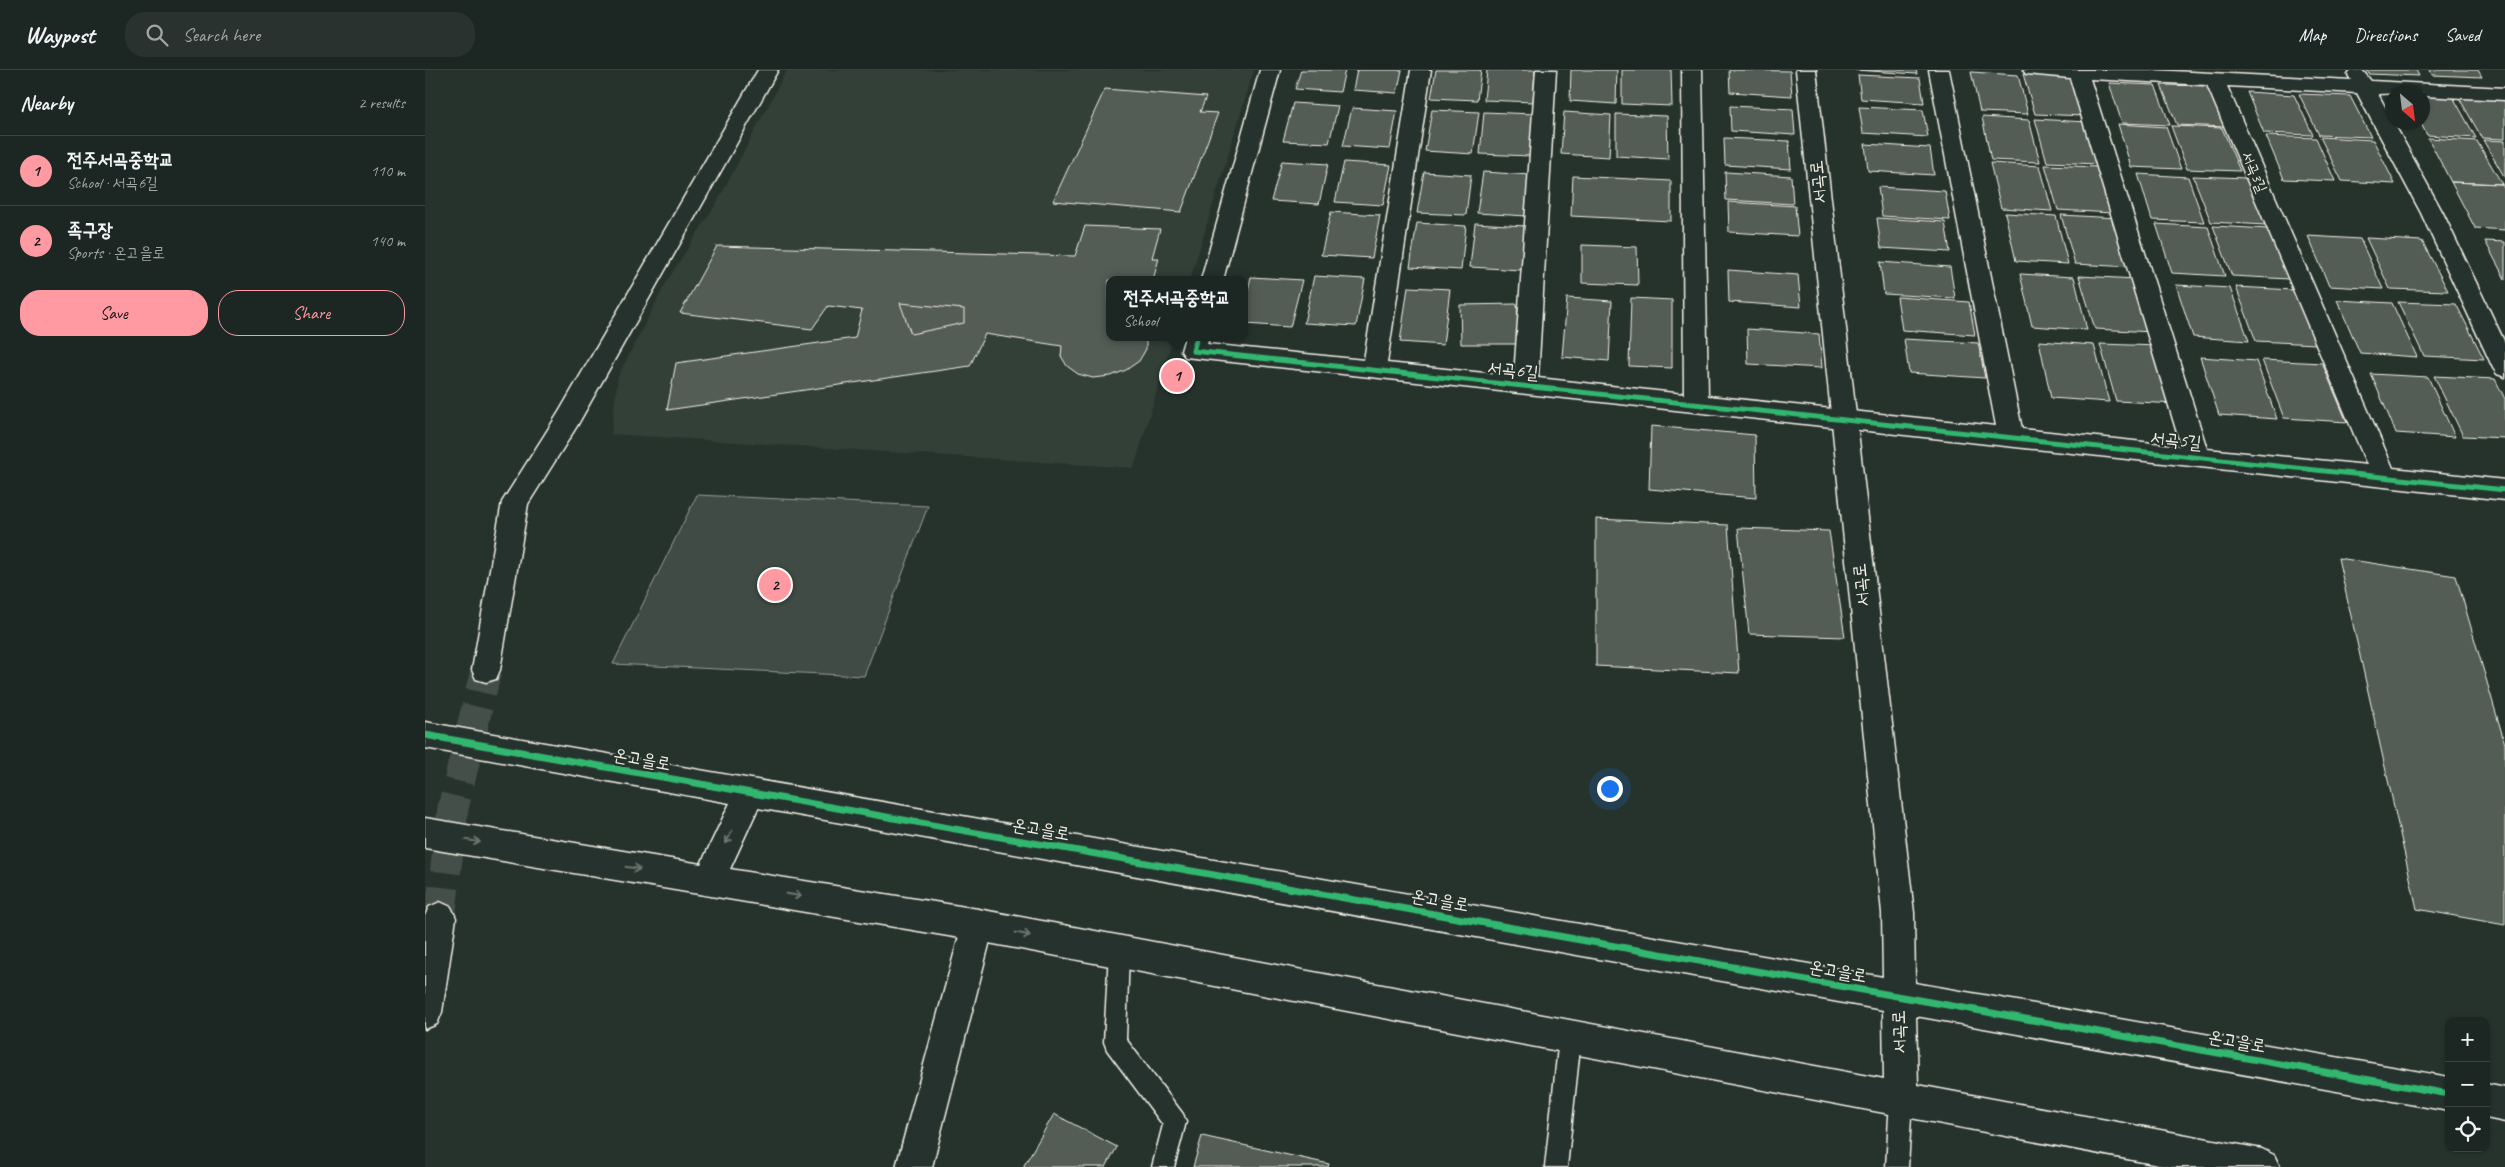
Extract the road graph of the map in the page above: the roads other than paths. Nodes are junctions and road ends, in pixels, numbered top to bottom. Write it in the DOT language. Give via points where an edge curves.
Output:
graph roads {
  1 [pos="768,70"];
  2 [pos="1270,70"];
  3 [pos="1421,70"];
  4 [pos="1546,70"];
  5 [pos="1692,70"];
  6 [pos="1806,70"];
  7 [pos="1939,70"];
  8 [pos="2033,70"];
  9 [pos="2078,72"];
  10 [pos="2360,78"];
  11 [pos="2214,79"];
  12 [pos="2505,94"];
  13 [pos="1214,276"];
  14 [pos="1196,341"];
  15 [pos="2505,368"];
  16 [pos="1374,370"];
  17 [pos="1525,386"];
  18 [pos="1696,404"];
  19 [pos="1844,421"];
  20 [pos="2011,438"];
  21 [pos="2197,457"];
  22 [pos="2385,478"];
  23 [pos="2505,490"];
  24 [pos="485,670"];
  25 [pos="425,735"];
  26 [pos="750,793"];
  27 [pos="425,833"];
  28 [pos="709,880"];
  29 [pos="440,918"];
  30 [pos="978,925"];
  31 [pos="1119,952"];
  32 [pos="1898,996"];
  33 [pos="425,1012"];
  34 [pos="1570,1038"];
  35 [pos="2445,1093"];
  36 [pos="1901,1100"];
  37 [pos="2490,1102"];
  38 [pos="2505,1104"];
  39 [pos="914,1167"];
  40 [pos="1163,1167"];
  41 [pos="1556,1167"];
  42 [pos="1897,1167"];
  43 [pos="2262,1167"];
  1 -- 24 [label="street" via="568,419 515,502"];
  2 -- 13 [label="street"];
  3 -- 16 [label="street"];
  4 -- 17 [label="street, 서곡6길"];
  5 -- 18 [label="street"];
  6 -- 19 [label="street, 서곡로"];
  7 -- 20 [label="street"];
  8 -- 9 [label="street"];
  9 -- 11 [label="street"];
  9 -- 21 [label="street, 서곡5길"];
  10 -- 11 [label="street"];
  10 -- 12 [label="street"];
  10 -- 15 [label="street" via="2432,213"];
  11 -- 22 [label="street, 서곡3길"];
  14 -- 16 [label="street, 서곡6길" via="1193,351"];
  16 -- 17 [label="street, 서곡6길"];
  17 -- 18 [label="street, 서곡6길"];
  18 -- 19 [label="street, 서곡6길"];
  19 -- 20 [label="street, 서곡5길"];
  19 -- 32 [label="street, 서곡로" via="1898,913"];
  20 -- 21 [label="street, 서곡5길"];
  21 -- 22 [label="street, 서곡5길"];
  22 -- 23 [label="street, 서곡5길"];
  25 -- 26 [label="street, 온고을로"];
  26 -- 28 [label="street, one-way"];
  26 -- 32 [label="street, 온고을로"];
  27 -- 28 [label="street, one-way"];
  28 -- 30 [label="street, one-way"];
  29 -- 33 [label="street"];
  30 -- 31 [label="street, one-way"];
  30 -- 39 [label="street"];
  31 -- 34 [label="street"];
  31 -- 40 [label="lane" via="1115,1042 1175,1122"];
  32 -- 35 [label="street, 온고을로"];
  32 -- 36 [label="street, 서곡로"];
  34 -- 36 [label="street"];
  34 -- 41 [label="lane"];
  36 -- 42 [label="lane"];
  36 -- 43 [label="street"];
  37 -- 38 [label="street"];
}
